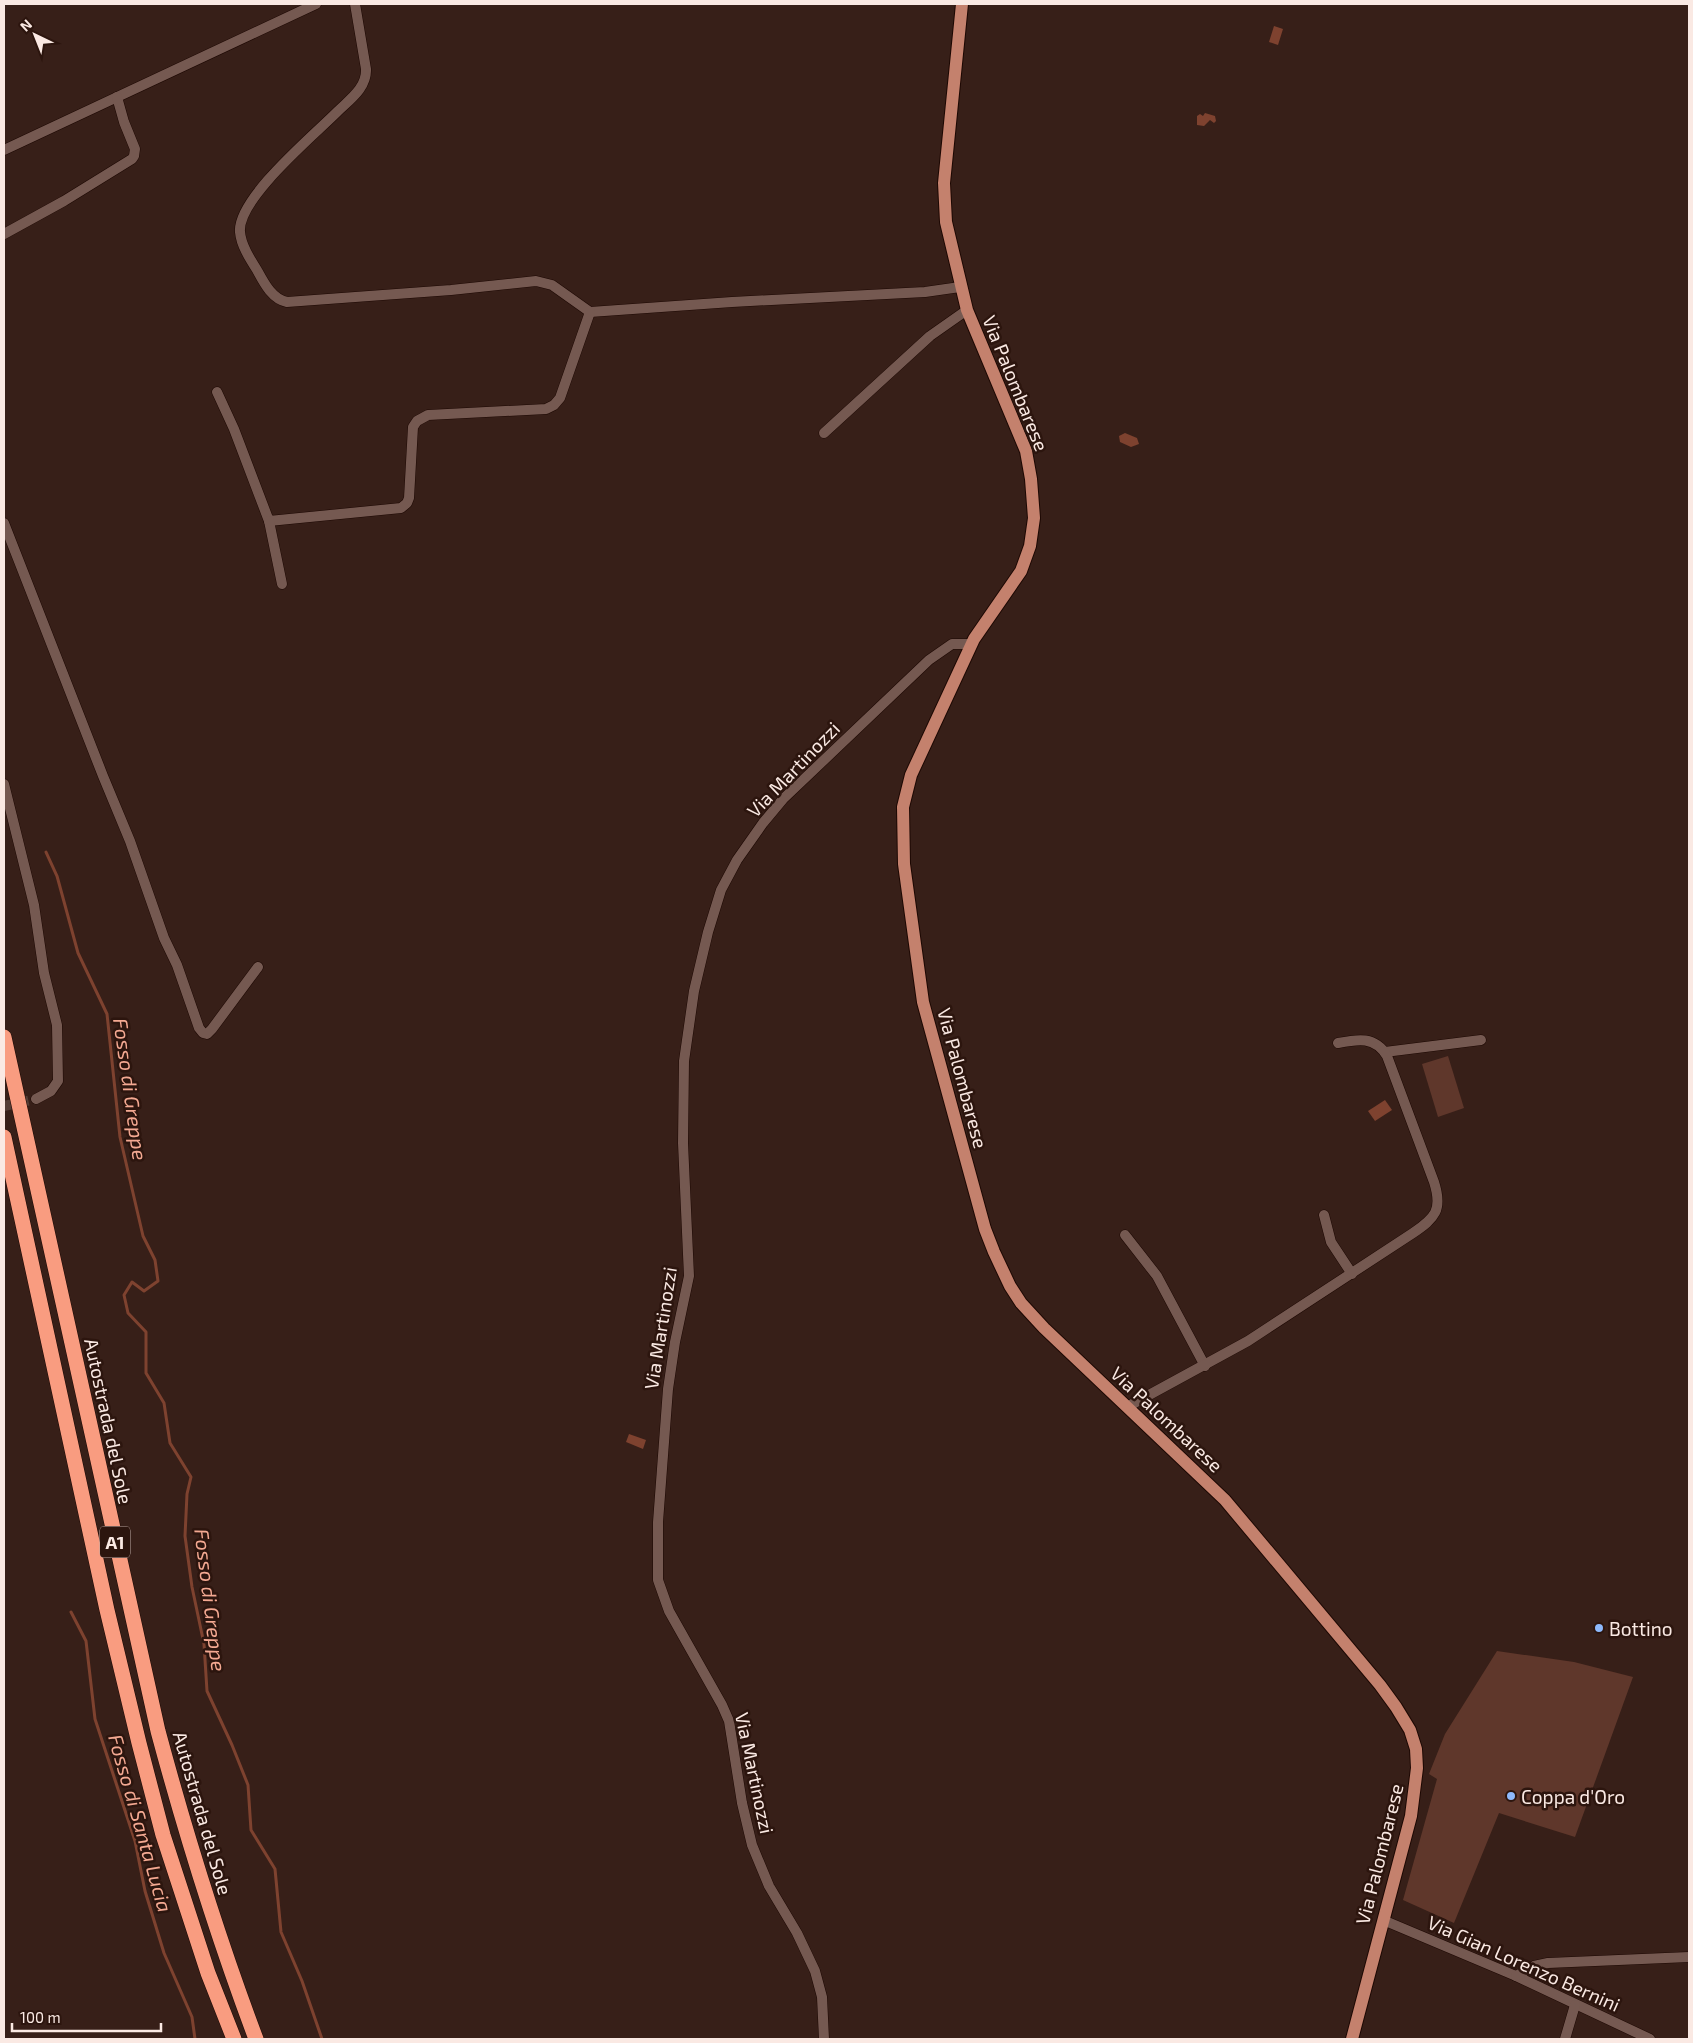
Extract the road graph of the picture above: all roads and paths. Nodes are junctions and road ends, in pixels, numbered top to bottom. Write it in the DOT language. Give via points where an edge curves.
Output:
graph roads {
  1 [pos="316,4"];
  2 [pos="355,4"];
  3 [pos="962,4"];
  4 [pos="117,97"];
  5 [pos="4,150"];
  6 [pos="4,234"];
  7 [pos="960,287"];
  8 [pos="967,310"];
  9 [pos="590,312"];
  10 [pos="217,392"];
  11 [pos="824,433"];
  12 [pos="269,521"];
  13 [pos="4,523"];
  14 [pos="282,584"];
  15 [pos="971,644"];
  16 [pos="4,784"];
  17 [pos="258,967"];
  18 [pos="4,1037"];
  19 [pos="1481,1040"];
  20 [pos="1338,1043"];
  21 [pos="1385,1052"];
  22 [pos="36,1099"];
  23 [pos="4,1137"];
  24 [pos="1324,1215"];
  25 [pos="1125,1235"];
  26 [pos="1352,1274"];
  27 [pos="1205,1366"];
  28 [pos="1127,1407"];
  29 [pos="1383,1920"];
  30 [pos="1689,1957"];
  31 [pos="1516,1976"];
  32 [pos="1575,2004"];
  33 [pos="234,2039"];
  34 [pos="256,2039"];
  35 [pos="824,2039"];
  36 [pos="1352,2039"];
  37 [pos="1565,2039"];
  38 [pos="1650,2039"];
  1 -- 4 [label="street"];
  2 -- 9 [label="street" via="366,69 364,84 263,186 241,219 241,240 268,289 278,299 291,303 539,282 552,285"];
  3 -- 7 [label="main road, Via Palombarese" via="944,190 946,222"];
  4 -- 5 [label="street"];
  4 -- 6 [label="street" via="135,149 132,159"];
  7 -- 8 [label="main road, Via Palombarese"];
  7 -- 9 [label="street" via="924,292"];
  8 -- 11 [label="street" via="930,336"];
  8 -- 15 [label="main road, Via Palombarese" via="1022,439 1034,506 1026,561"];
  9 -- 12 [label="street" via="560,398 554,405 543,409 428,415 417,421 412,430 409,498 402,508"];
  10 -- 12 [label="street"];
  12 -- 14 [label="street"];
  13 -- 17 [label="street" via="203,1034 208,1034"];
  15 -- 28 [label="main road, Via Palombarese" via="913,768 904,800 906,879 923,1002 983,1222 1004,1274 1021,1303 1037,1321"];
  15 -- 35 [label="street, Via Martinozzi" via="952,644 929,660 783,799 754,835 716,905 694,991 685,1049 683,1143 689,1276 668,1389 658,1522 658,1576 669,1611 727,1716 752,1844 768,1886 797,1933 815,1971 822,1997"];
  16 -- 22 [label="street" via="31,895 44,973 57,1025 58,1081 51,1092"];
  18 -- 34 [label="highway, Autostrada del Sole / A1" via="158,1731 224,1955"];
  19 -- 21 [label="street"];
  20 -- 21 [label="street" via="1368,1040"];
  21 -- 26 [label="street" via="1434,1182 1438,1206 1424,1226"];
  23 -- 33 [label="highway, A1" via="139,1743 208,1973"];
  24 -- 26 [label="street" via="1330,1239"];
  25 -- 27 [label="street" via="1157,1276"];
  26 -- 27 [label="street"];
  27 -- 28 [label="street"];
  28 -- 29 [label="main road, Via Palombarese" via="1240,1517 1380,1685 1410,1730 1417,1757 1414,1797"];
  29 -- 31 [label="street, Via Gian Lorenzo Bernini"];
  29 -- 36 [label="main road, Via Palombarese"];
  30 -- 31 [label="street" via="1548,1963"];
  31 -- 32 [label="street, Via Gian Lorenzo Bernini"];
  32 -- 37 [label="street"];
  32 -- 38 [label="street, Via Gian Lorenzo Bernini"];
}
